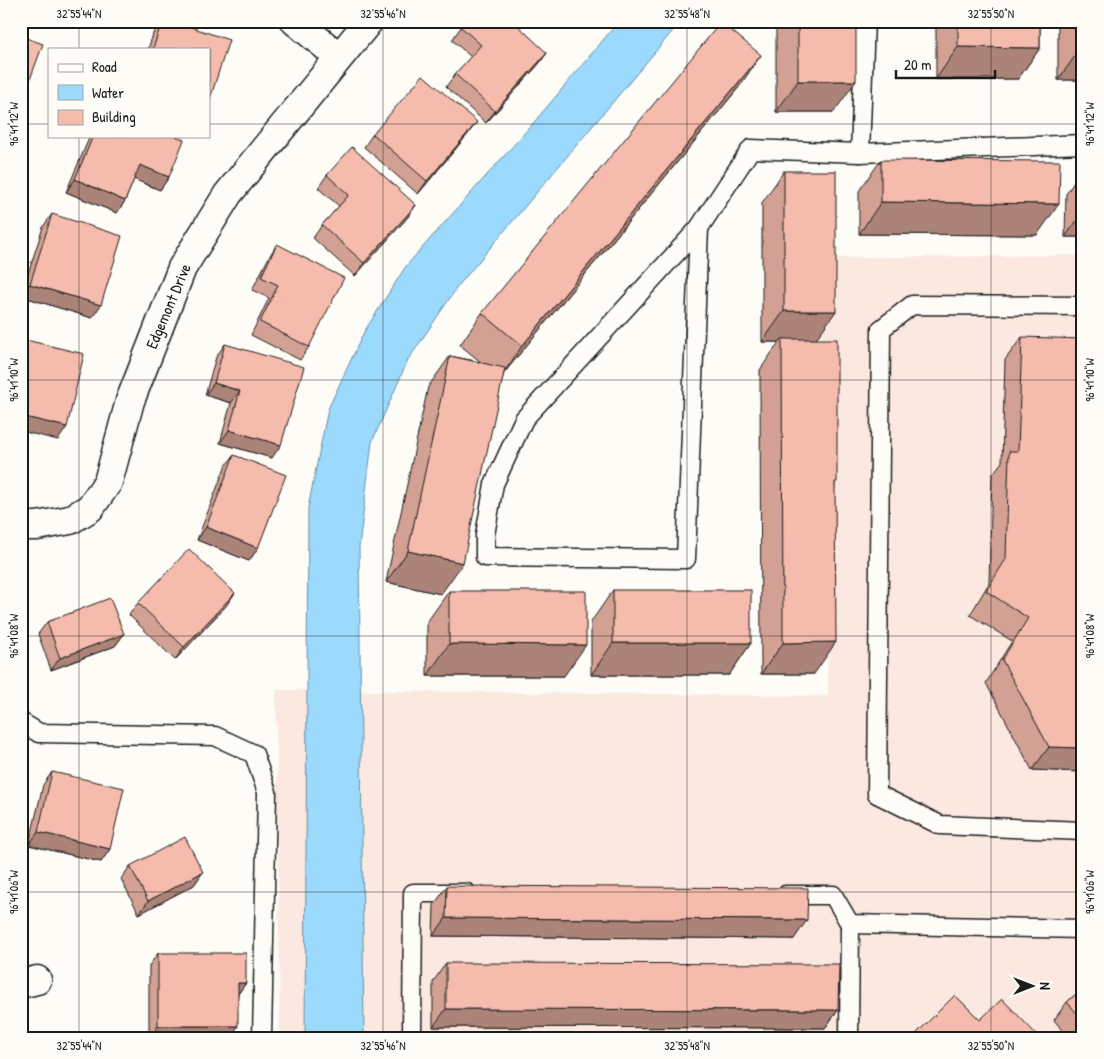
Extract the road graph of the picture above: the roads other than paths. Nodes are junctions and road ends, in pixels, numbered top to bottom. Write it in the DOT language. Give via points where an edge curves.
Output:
graph roads {
  1 [pos="295,21"];
  2 [pos="368,21"];
  3 [pos="865,21"];
  4 [pos="339,57"];
  5 [pos="1083,144"];
  6 [pos="860,153"];
  7 [pos="699,228"];
  8 [pos="1083,306"];
  9 [pos="21,526"];
  10 [pos="21,722"];
  11 [pos="1083,831"];
  12 [pos="483,893"];
  13 [pos="773,895"];
  14 [pos="850,924"];
  15 [pos="1083,929"];
  16 [pos="262,1038"];
  17 [pos="412,1038"];
  18 [pos="849,1038"];
  1 -- 4 [label="street"];
  2 -- 4 [label="street, Edgemont Drive"];
  3 -- 6 [label="lane"];
  4 -- 9 [label="street, Edgemont Drive" via="228,194 182,268 130,401 108,482 90,508 70,520"];
  5 -- 6 [label="lane"];
  6 -- 7 [label="lane" via="751,149"];
  7 -- 7 [label="lane" via="524,420 494,484 485,535 485,557 686,559"];
  8 -- 11 [label="lane" via="912,305 882,329 877,794 940,825"];
  10 -- 16 [label="lane" via="39,733 215,736 254,754 267,792"];
  12 -- 17 [label="lane" via="413,893"];
  13 -- 14 [label="lane" via="833,895"];
  14 -- 15 [label="lane"];
  14 -- 18 [label="lane"];
}
